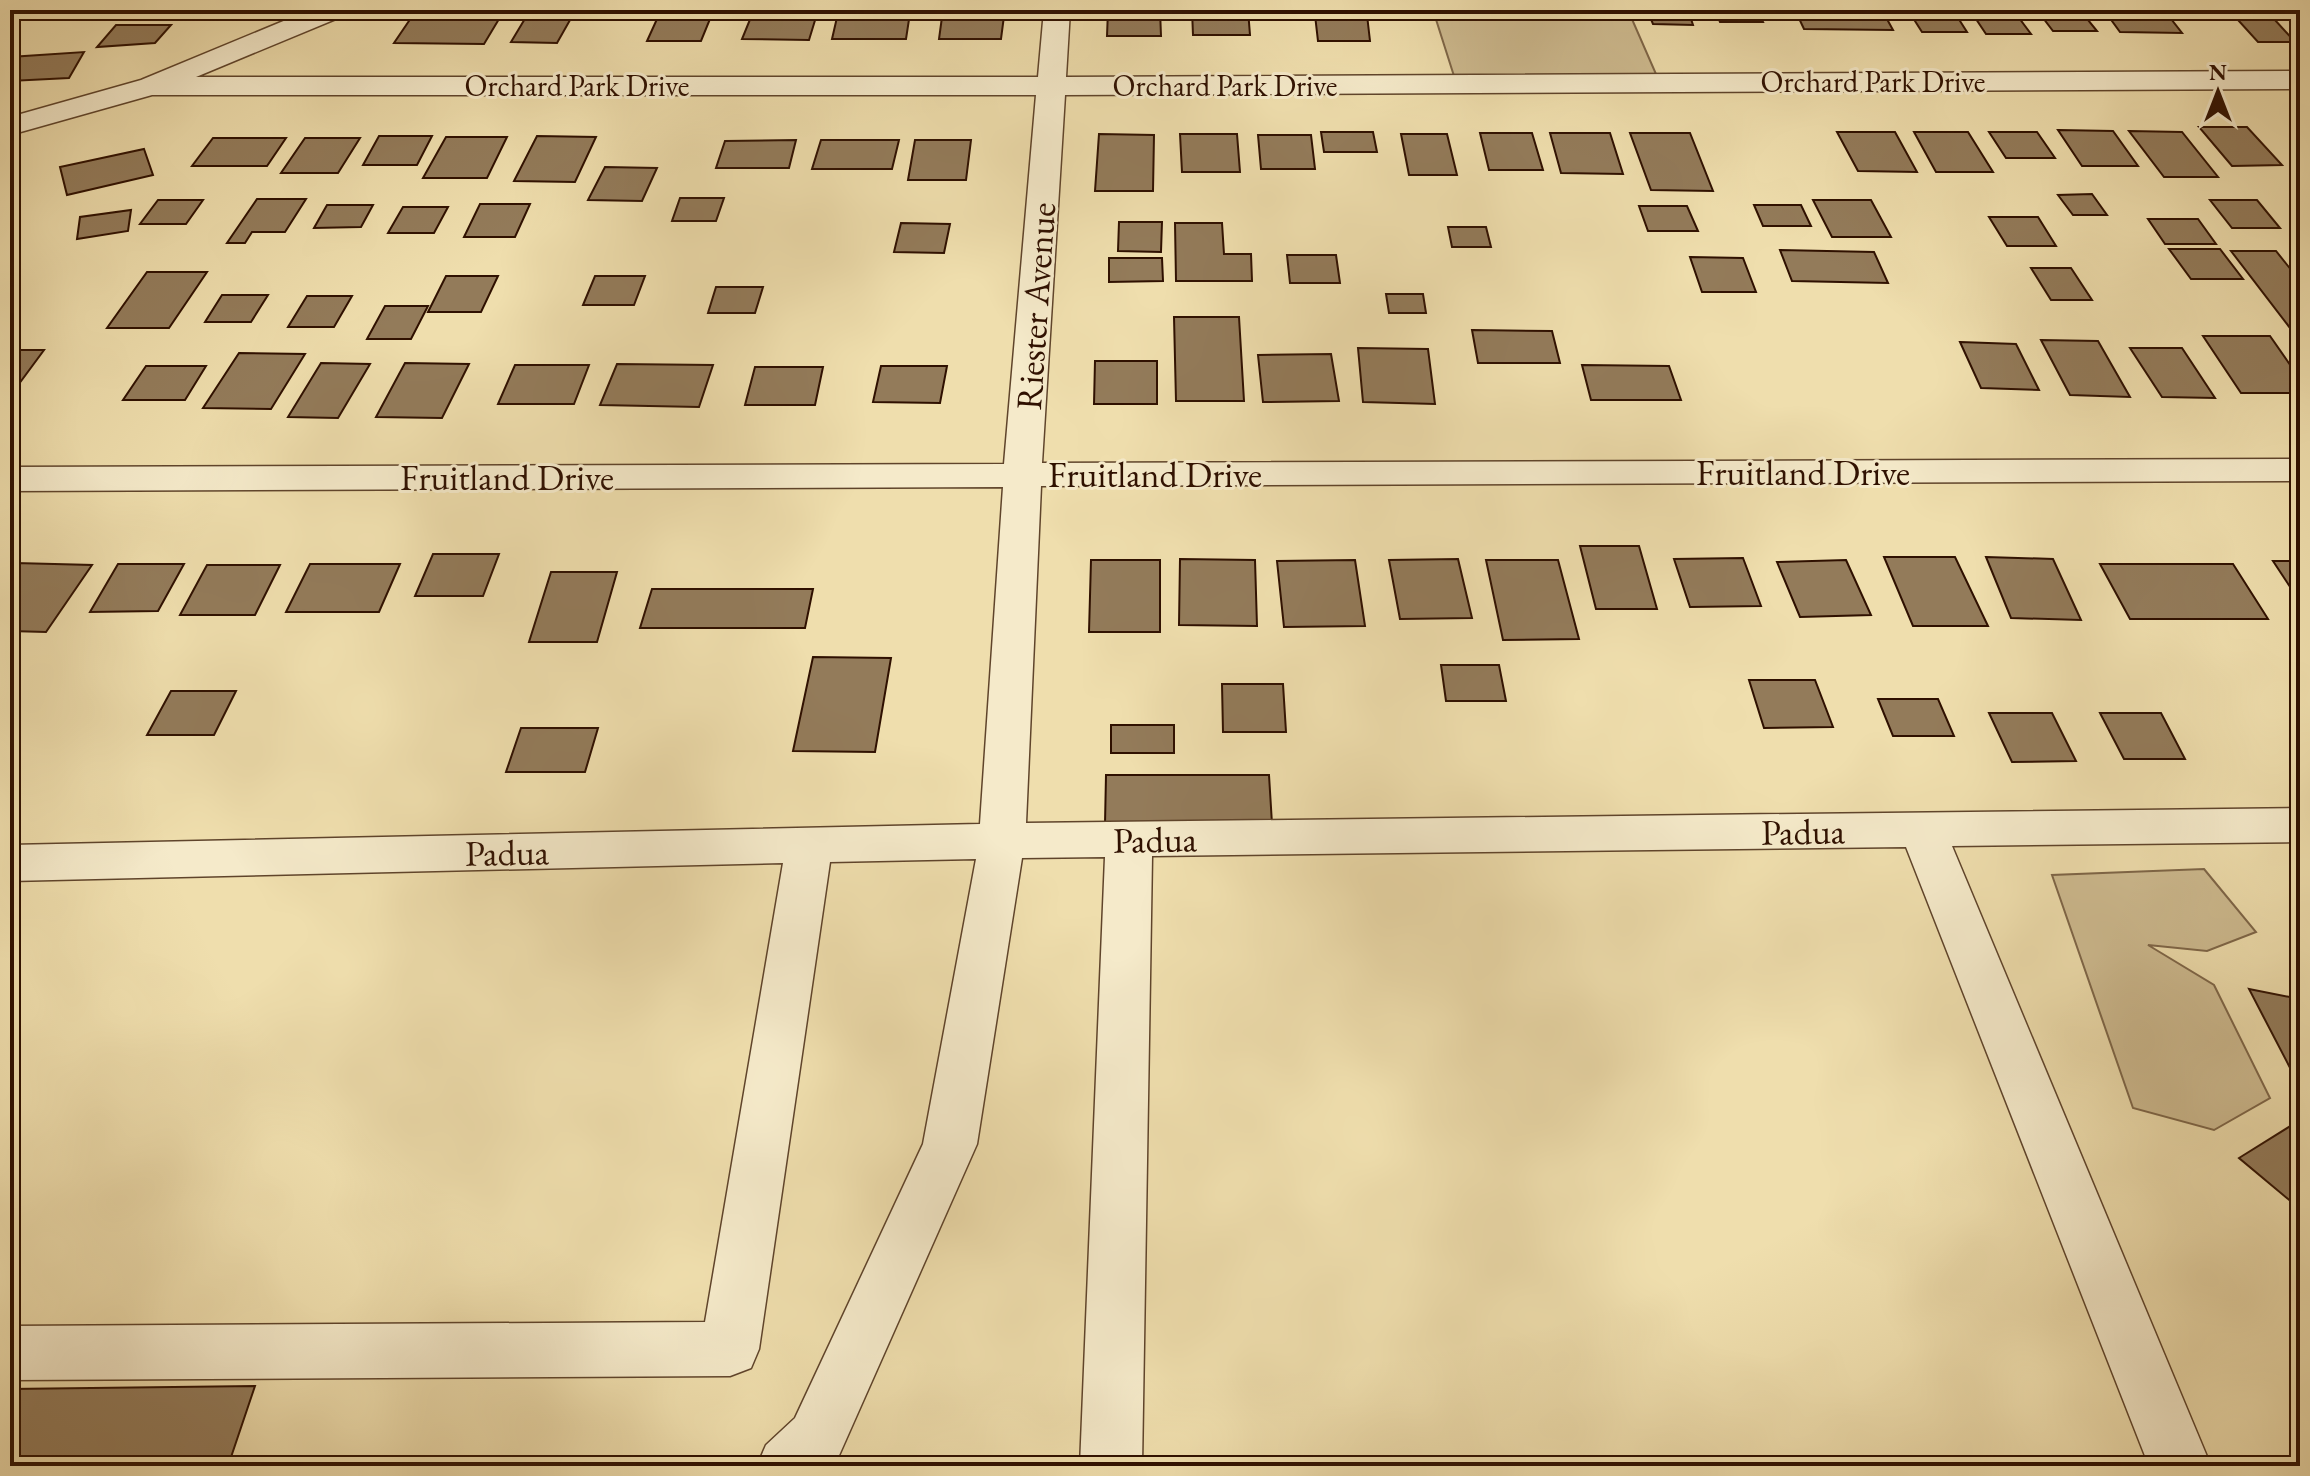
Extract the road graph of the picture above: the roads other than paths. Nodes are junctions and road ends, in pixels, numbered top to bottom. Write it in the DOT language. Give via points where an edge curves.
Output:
graph roads {
  1 [pos="333,10"];
  2 [pos="1057,10"];
  3 [pos="2300,80"];
  4 [pos="151,86"];
  5 [pos="1052,86"];
  6 [pos="10,126"];
  7 [pos="2300,470"];
  8 [pos="1022,475"];
  9 [pos="10,479"];
  10 [pos="2300,825"];
  11 [pos="1922,830"];
  12 [pos="1129,840"];
  13 [pos="1002,841"];
  14 [pos="809,845"];
  15 [pos="10,863"];
  16 [pos="10,1353"];
  17 [pos="788,1466"];
  18 [pos="1111,1466"];
  19 [pos="2180,1466"];
  1 -- 4 [label="street"];
  2 -- 5 [label="street, Riester Avenue"];
  3 -- 5 [label="street, Orchard Park Drive"];
  4 -- 5 [label="street, Orchard Park Drive"];
  4 -- 6 [label="street"];
  5 -- 8 [label="street, Riester Avenue"];
  7 -- 8 [label="street, Fruitland Drive"];
  8 -- 9 [label="street, Fruitland Drive"];
  8 -- 13 [label="street, Riester Avenue"];
  10 -- 11 [label="street, Padua"];
  11 -- 12 [label="street, Padua"];
  11 -- 19 [label="street"];
  12 -- 13 [label="street, Padua"];
  12 -- 18 [label="street"];
  13 -- 14 [label="street, Padua"];
  13 -- 17 [label="street, Riester Avenue" via="950,1144 816,1439"];
  14 -- 15 [label="street, Padua"];
  14 -- 16 [label="street" via="730,1349"];
}
